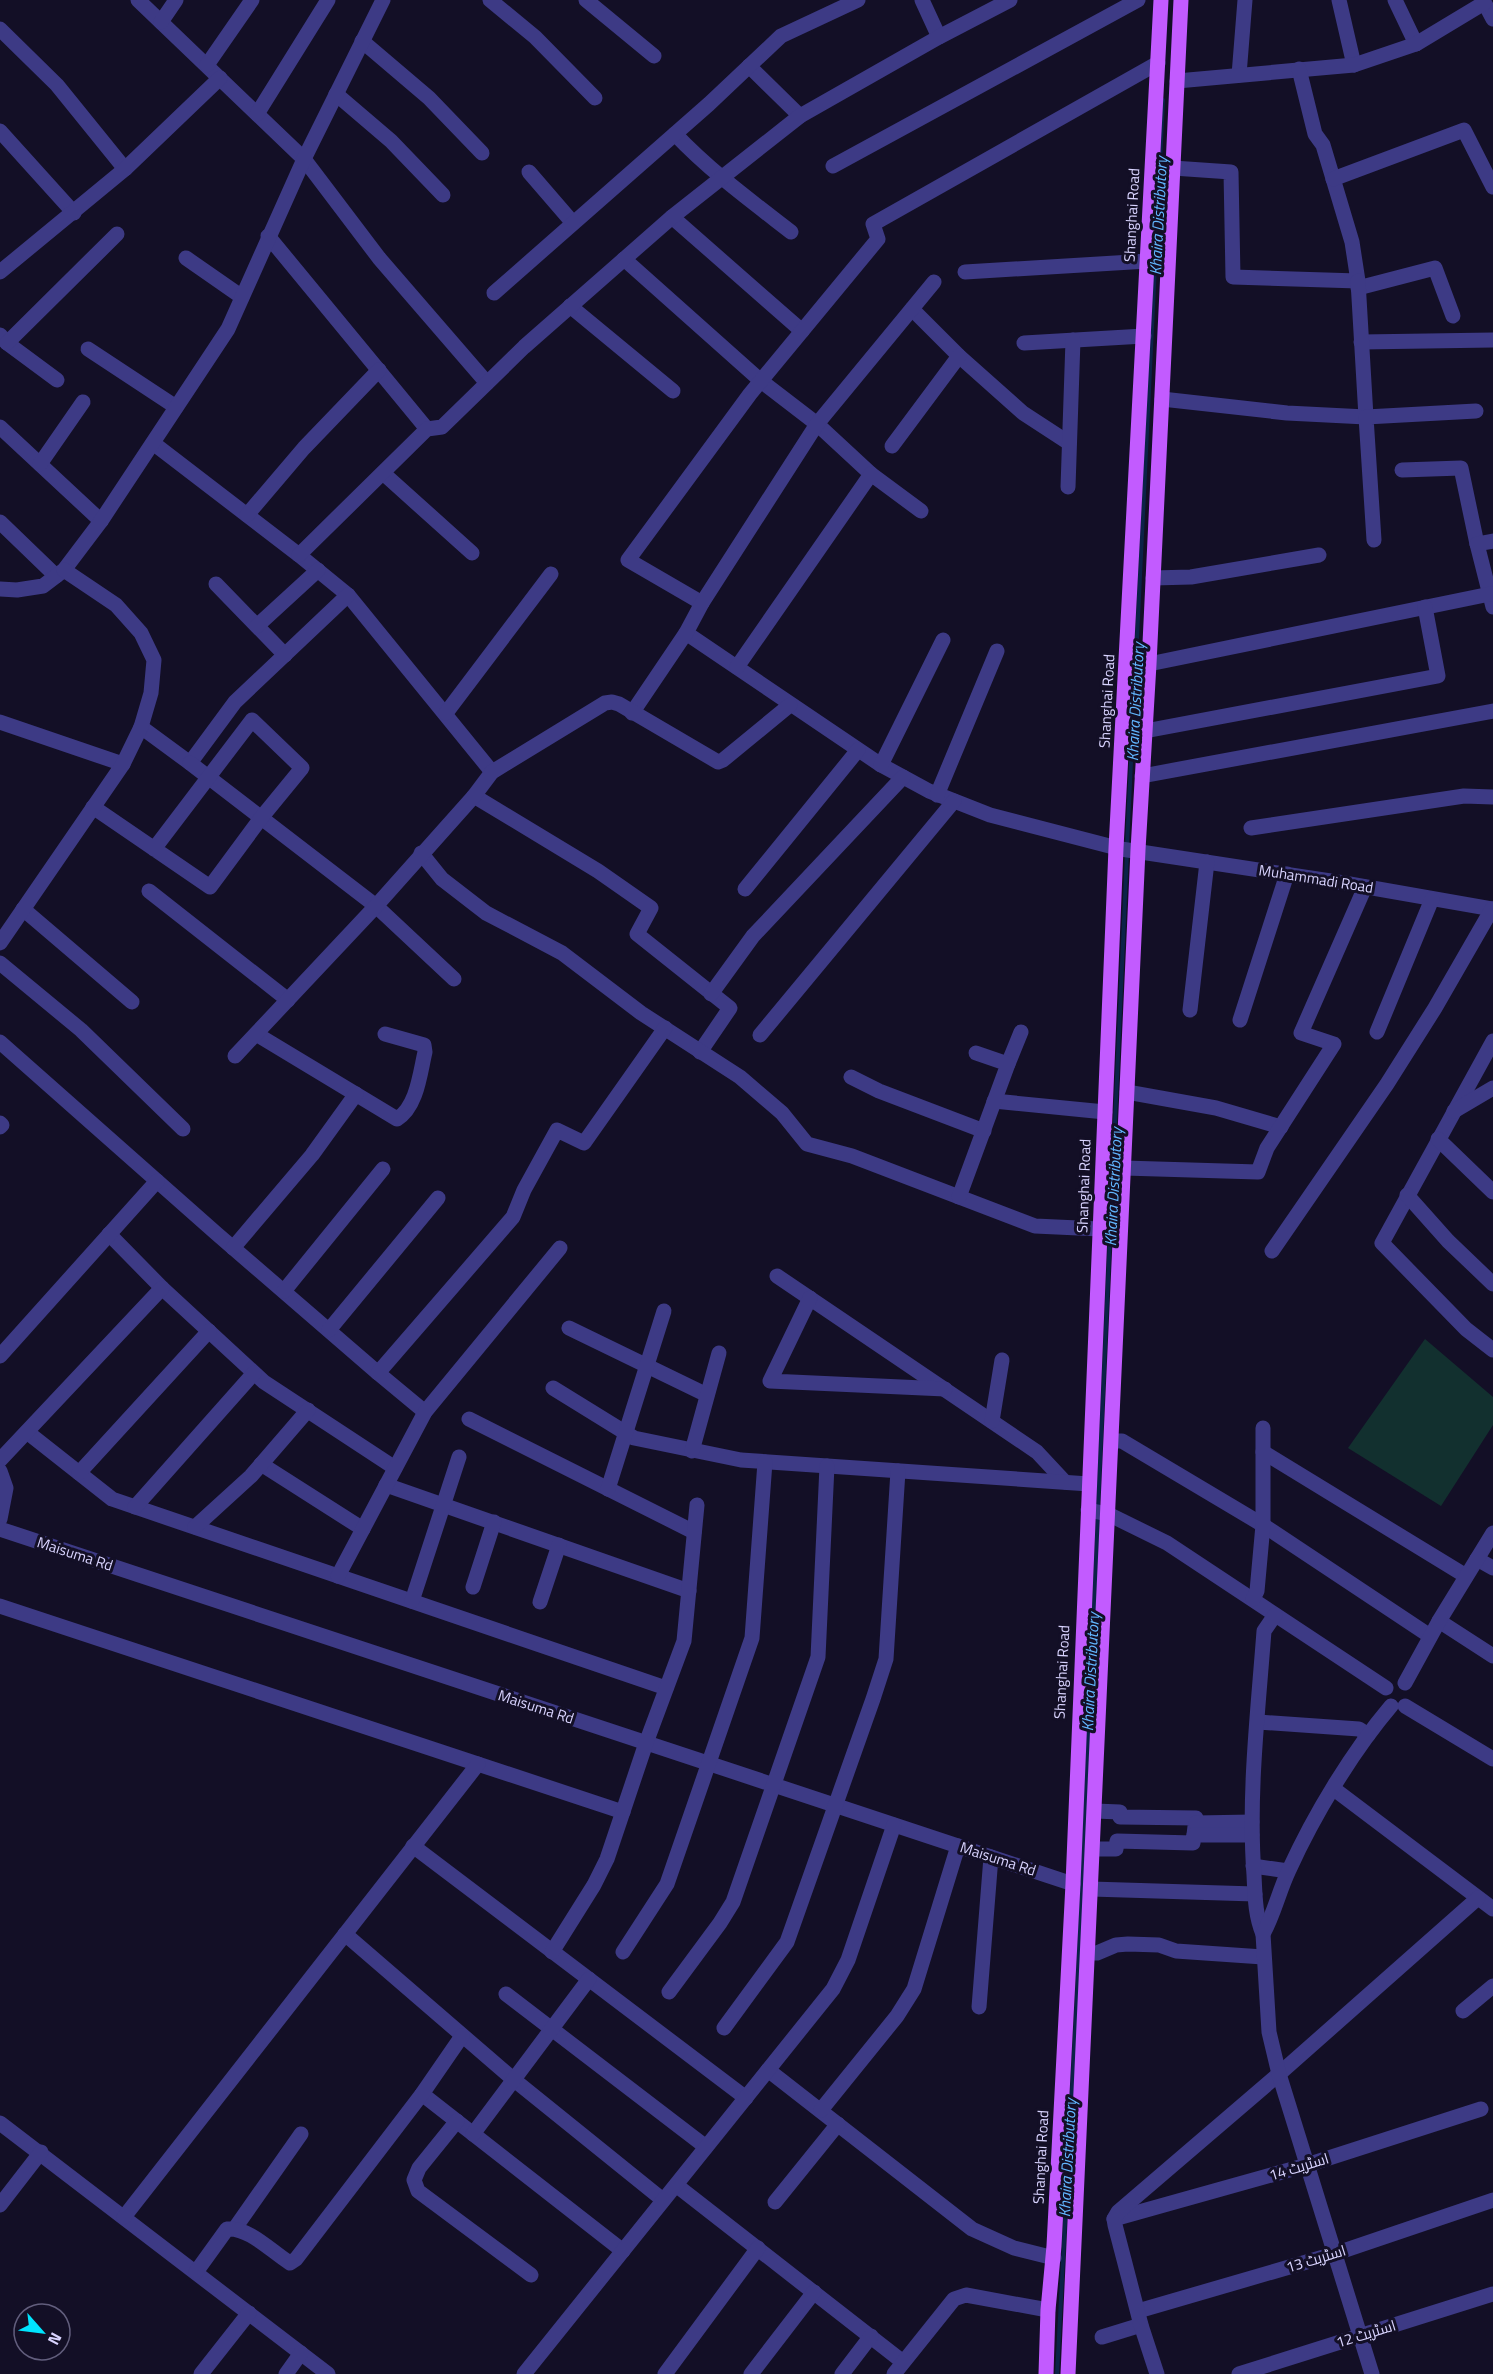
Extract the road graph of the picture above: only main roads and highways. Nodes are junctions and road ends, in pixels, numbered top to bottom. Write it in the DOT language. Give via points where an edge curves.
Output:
graph roads {
  1 [pos="1161,0"];
  2 [pos="1181,0"];
  3 [pos="1127,849"];
  4 [pos="1098,1512"];
  5 [pos="1062,2249"];
  6 [pos="1058,2342"];
  7 [pos="1046,2374"];
  8 [pos="1068,2374"];
  1 -- 3 [label="main road, Shanghai Road" via="1144,336"];
  2 -- 3 [label="main road, Shanghai Road" via="1145,731 1142,776"];
  3 -- 4 [label="main road, Shanghai Road" via="1124,1168 1112,1441"];
  3 -- 4 [label="main road, Shanghai Road" via="1105,1112 1089,1484"];
  4 -- 5 [label="main road, Shanghai Road" via="1073,1884"];
  4 -- 5 [label="main road, Shanghai Road" via="1095,1811 1089,1953"];
  5 -- 6 [label="main road, Shanghai Road"];
  5 -- 6 [label="main road, Shanghai Road" via="1048,2310"];
  6 -- 7 [label="main road, Shanghai Road"];
  6 -- 8 [label="main road, Shanghai Road"];
}
